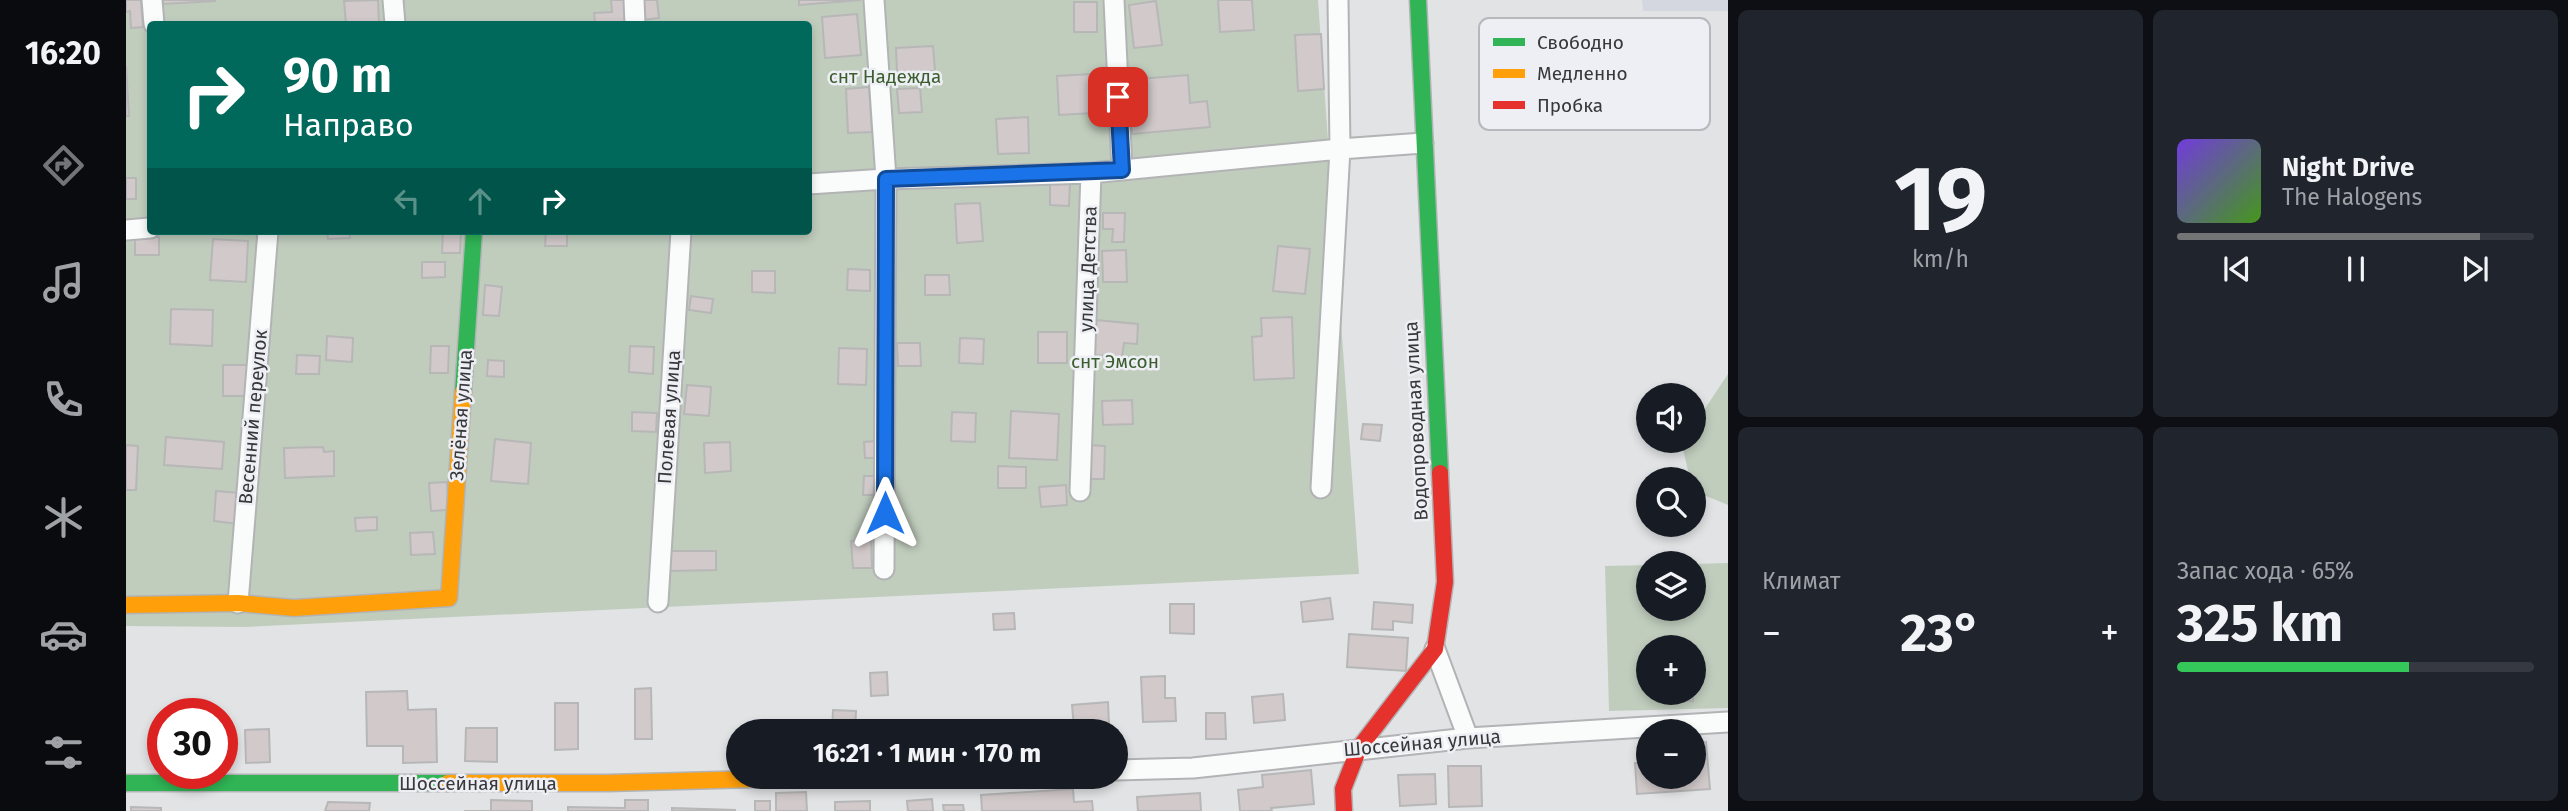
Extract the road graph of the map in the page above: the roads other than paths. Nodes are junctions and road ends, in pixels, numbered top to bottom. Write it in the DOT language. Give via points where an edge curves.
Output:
graph roads {
  1 [pos="152,0"];
  2 [pos="393,0"];
  3 [pos="634,0"];
  4 [pos="874,0"];
  5 [pos="1114,0"];
  6 [pos="1338,0"];
  7 [pos="1418,0"];
  8 [pos="154,21"];
  9 [pos="395,21"];
  10 [pos="635,21"];
  11 [pos="1423,143"];
  12 [pos="1340,149"];
  13 [pos="1122,170"];
  14 [pos="1091,173"];
  15 [pos="886,179"];
  16 [pos="812,184"];
  17 [pos="147,229"];
  18 [pos="126,230"];
  19 [pos="268,235"];
  20 [pos="474,235"];
  21 [pos="681,235"];
  22 [pos="1321,488"];
  23 [pos="1080,491"];
  24 [pos="884,569"];
  25 [pos="657,602"];
  26 [pos="238,603"];
  27 [pos="126,605"];
  28 [pos="1435,649"];
  29 [pos="1728,722"];
  30 [pos="1468,738"];
  31 [pos="1359,748"];
  32 [pos="1128,770"];
  33 [pos="726,780"];
  34 [pos="126,783"];
  35 [pos="1344,811"];
  1 -- 8 [label="street"];
  2 -- 9 [label="street"];
  3 -- 10 [label="street"];
  4 -- 15 [label="street"];
  5 -- 13 [label="street"];
  6 -- 12 [label="street"];
  7 -- 11 [label="street, Водопроводная улица"];
  11 -- 12 [label="street"];
  11 -- 28 [label="street, Водопроводная улица" via="1445,582"];
  12 -- 13 [label="street"];
  12 -- 22 [label="street"];
  13 -- 14 [label="street"];
  14 -- 15 [label="street"];
  14 -- 23 [label="street, улица Детства"];
  15 -- 16 [label="street"];
  15 -- 24 [label="street"];
  17 -- 18 [label="street"];
  19 -- 26 [label="street, Весенний переулок"];
  20 -- 26 [label="street, Зелёная улица" via="449,598 294,608"];
  21 -- 25 [label="street, Полевая улица"];
  26 -- 27 [label="street"];
  28 -- 30 [label="street"];
  28 -- 31 [label="street, Водопроводная улица"];
  29 -- 30 [label="street, Шоссейная улица"];
  30 -- 31 [label="street, Шоссейная улица"];
  31 -- 32 [label="street, Шоссейная улица" via="1193,768"];
  31 -- 35 [label="street, Водопроводная улица" via="1343,789"];
  33 -- 34 [label="street, Шоссейная улица"];
}
